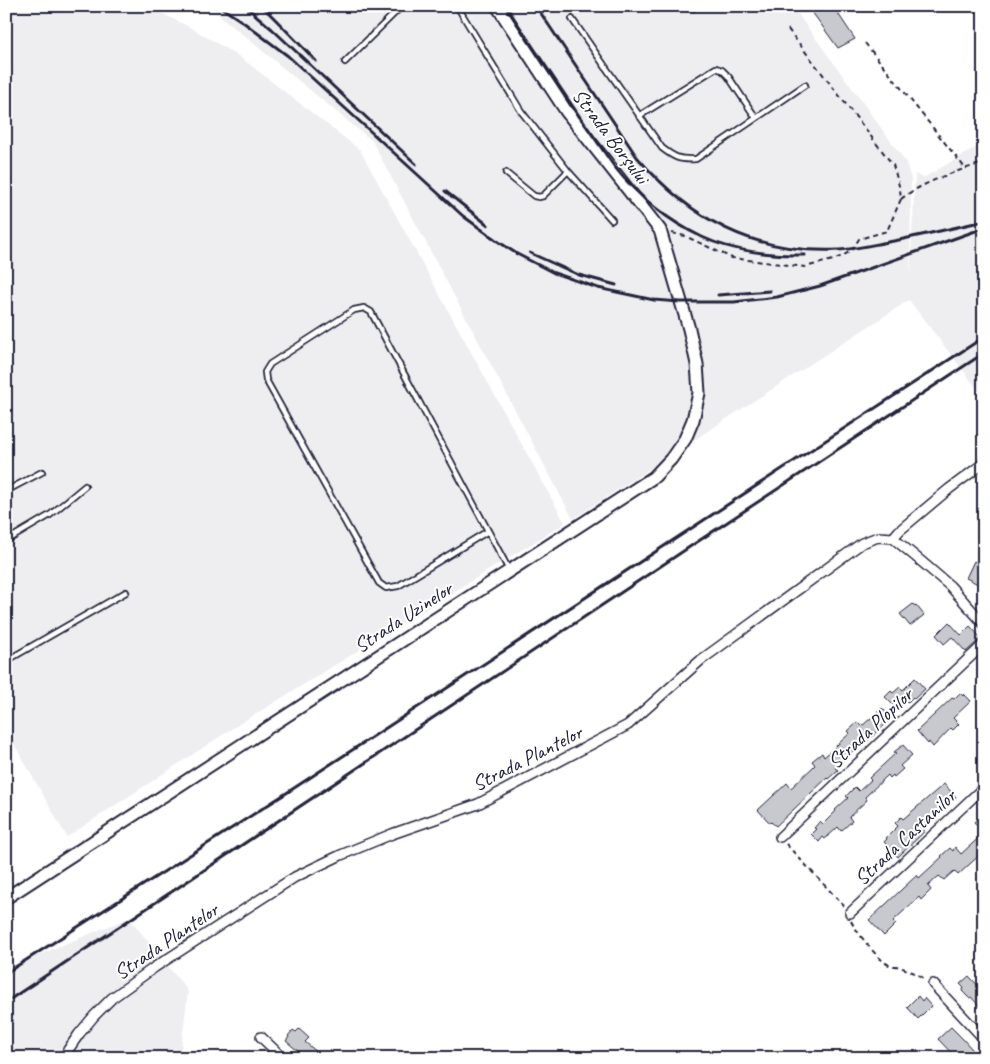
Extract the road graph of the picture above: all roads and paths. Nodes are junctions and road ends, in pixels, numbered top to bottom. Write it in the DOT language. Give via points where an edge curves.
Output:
graph roads {
  1 [pos="402,6"];
  2 [pos="457,6"];
  3 [pos="497,6"];
  4 [pos="685,6"];
  5 [pos="696,6"];
  6 [pos="572,19"];
  7 [pos="787,28"];
  8 [pos="865,43"];
  9 [pos="345,62"];
  10 [pos="805,85"];
  11 [pos="639,116"];
  12 [pos="756,118"];
  13 [pos="984,163"];
  14 [pos="965,168"];
  15 [pos="506,172"];
  16 [pos="568,172"];
  17 [pos="900,199"];
  18 [pos="612,220"];
  19 [pos="660,230"];
  20 [pos="678,295"];
  21 [pos="984,463"];
  22 [pos="42,472"];
  23 [pos="85,486"];
  24 [pos="6,491"];
  25 [pos="488,531"];
  26 [pos="893,538"];
  27 [pos="6,541"];
  28 [pos="510,571"];
  29 [pos="126,592"];
  30 [pos="984,624"];
  31 [pos="984,644"];
  32 [pos="6,661"];
  33 [pos="984,787"];
  34 [pos="780,838"];
  35 [pos="6,898"];
  36 [pos="850,912"];
  37 [pos="933,984"];
  38 [pos="260,1037"];
  39 [pos="984,1038"];
  40 [pos="65,1058"];
  41 [pos="283,1058"];
  1 -- 9 [label="lane"];
  2 -- 16 [label="lane" via="522,110"];
  3 -- 19 [label="street, Strada Borșului" via="566,111"];
  4 -- 5 [label="lane"];
  6 -- 11 [label="lane"];
  7 -- 17 [label="path" via="893,165"];
  8 -- 14 [label="path"];
  10 -- 12 [label="lane"];
  11 -- 12 [label="lane" via="662,148 682,160 696,159"];
  11 -- 12 [label="lane" via="716,68 728,76"];
  13 -- 14 [label="path"];
  14 -- 17 [label="path" via="912,190"];
  15 -- 16 [label="lane" via="539,197"];
  16 -- 18 [label="lane"];
  17 -- 19 [label="path" via="887,230 859,238 851,251 838,258 805,267 732,258 685,236"];
  19 -- 20 [label="street, Strada Borșului"];
  20 -- 28 [label="street, Strada Uzinelor" via="697,364 699,393 685,439 654,477"];
  21 -- 26 [label="street"];
  22 -- 24 [label="lane"];
  23 -- 27 [label="lane" via="50,515"];
  25 -- 25 [label="lane" via="371,312 364,308 354,310 270,364 265,372 266,380 379,583 386,588 398,586"];
  25 -- 28 [label="lane"];
  26 -- 30 [label="street" via="950,586"];
  26 -- 40 [label="street, Strada Plantelor" via="878,537 862,544 701,660 628,725 478,804 392,834 295,877 112,998 78,1034"];
  28 -- 35 [label="street, Strada Uzinelor"];
  29 -- 32 [label="lane"];
  31 -- 34 [label="street, Strada Plopilor"];
  33 -- 36 [label="street, Strada Castanilor"];
  37 -- 39 [label="street"];
  38 -- 41 [label="street"];
}
